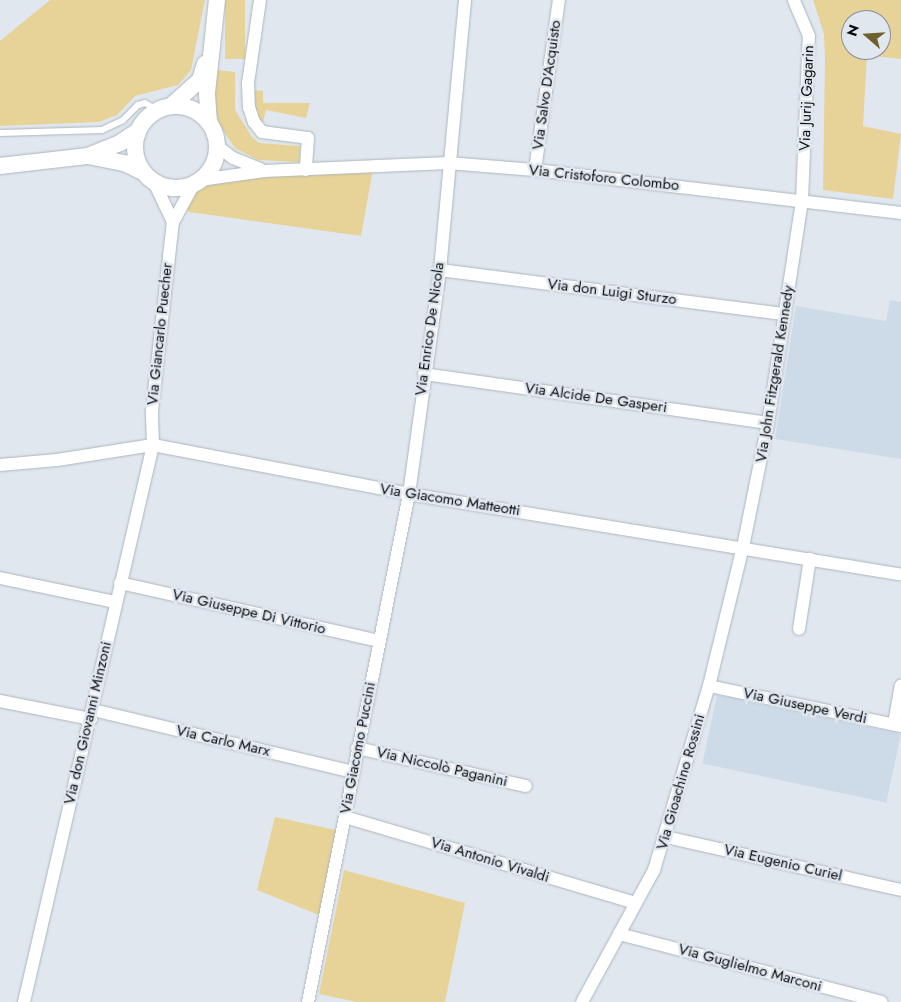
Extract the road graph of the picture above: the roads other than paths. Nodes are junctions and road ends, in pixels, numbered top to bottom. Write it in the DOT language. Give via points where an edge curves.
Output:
graph roads {
  1 [pos="217,0"];
  2 [pos="260,0"];
  3 [pos="465,0"];
  4 [pos="559,0"];
  5 [pos="794,0"];
  6 [pos="210,50"];
  7 [pos="164,108"];
  8 [pos="209,123"];
  9 [pos="138,131"];
  10 [pos="0,133"];
  11 [pos="217,146"];
  12 [pos="88,156"];
  13 [pos="448,164"];
  14 [pos="0,166"];
  15 [pos="306,170"];
  16 [pos="535,170"];
  17 [pos="264,171"];
  18 [pos="149,177"];
  19 [pos="197,182"];
  20 [pos="802,200"];
  21 [pos="901,213"];
  22 [pos="173,222"];
  23 [pos="440,270"];
  24 [pos="785,314"];
  25 [pos="424,374"];
  26 [pos="768,423"];
  27 [pos="153,445"];
  28 [pos="0,465"];
  29 [pos="409,494"];
  30 [pos="743,547"];
  31 [pos="810,559"];
  32 [pos="901,575"];
  33 [pos="0,578"];
  34 [pos="120,583"];
  35 [pos="115,602"];
  36 [pos="799,629"];
  37 [pos="379,640"];
  38 [pos="709,686"];
  39 [pos="901,686"];
  40 [pos="0,701"];
  41 [pos="92,715"];
  42 [pos="897,725"];
  43 [pos="357,748"];
  44 [pos="353,772"];
  45 [pos="526,786"];
  46 [pos="344,817"];
  47 [pos="666,837"];
  48 [pos="901,890"];
  49 [pos="636,903"];
  50 [pos="619,934"];
  51 [pos="24,1002"];
  52 [pos="308,1002"];
  53 [pos="582,1002"];
  54 [pos="882,1002"];
  1 -- 6 [label="street"];
  2 -- 15 [label="street" via="248,83 249,107 262,132 308,138"];
  3 -- 13 [label="street, Via Enrico De Nicola"];
  4 -- 16 [label="street, Via Salvo D’Acquisto"];
  5 -- 20 [label="street, Via Jurij Gagarin" via="809,36"];
  6 -- 7 [label="street" via="200,80"];
  6 -- 8 [label="street"];
  7 -- 8 [label="street" via="192,109"];
  7 -- 9 [label="street"];
  7 -- 10 [label="lane" via="145,103 138,105 123,120 102,130"];
  8 -- 11 [label="street"];
  9 -- 12 [label="street" via="120,143"];
  9 -- 18 [label="street" via="135,152"];
  11 -- 17 [label="street, Via Cristoforo Colombo" via="233,158"];
  11 -- 19 [label="street" via="209,171"];
  12 -- 14 [label="street"];
  12 -- 18 [label="street" via="124,163"];
  13 -- 15 [label="street, Via Cristoforo Colombo"];
  13 -- 16 [label="street, Via Cristoforo Colombo"];
  13 -- 23 [label="street, Via Enrico De Nicola"];
  15 -- 17 [label="street, Via Cristoforo Colombo"];
  16 -- 20 [label="street, Via Cristoforo Colombo"];
  17 -- 19 [label="street, Via Cristoforo Colombo"];
  18 -- 19 [label="street" via="167,187"];
  18 -- 22 [label="street"];
  19 -- 22 [label="street, Via Giancarlo Puecher"];
  20 -- 21 [label="street, Via Cristoforo Colombo"];
  20 -- 24 [label="street, Via John Fitzgerald Kennedy"];
  22 -- 27 [label="street, Via Giancarlo Puecher" via="152,411"];
  23 -- 24 [label="street, Via don Luigi Sturzo"];
  23 -- 25 [label="street, Via Enrico De Nicola"];
  24 -- 26 [label="street, Via John Fitzgerald Kennedy"];
  25 -- 26 [label="street, Via Alcide De Gasperi"];
  25 -- 29 [label="street, Via Enrico De Nicola"];
  26 -- 30 [label="street, Via John Fitzgerald Kennedy"];
  27 -- 28 [label="street, Via Giacomo Matteotti"];
  27 -- 29 [label="street, Via Giacomo Matteotti"];
  27 -- 34 [label="street, Via don Giovanni Minzoni"];
  29 -- 30 [label="street, Via Giacomo Matteotti"];
  29 -- 37 [label="street, Via Giacomo Puccini"];
  30 -- 31 [label="street, Via Giacomo Matteotti"];
  30 -- 38 [label="street, Via Gioachino Rossini"];
  31 -- 32 [label="street, Via Giacomo Matteotti"];
  31 -- 36 [label="street"];
  33 -- 35 [label="street"];
  34 -- 35 [label="street, Via don Giovanni Minzoni"];
  34 -- 37 [label="street, Via Giuseppe Di Vittorio"];
  35 -- 41 [label="street, Via don Giovanni Minzoni"];
  37 -- 43 [label="street, Via Giacomo Puccini"];
  38 -- 42 [label="street, Via Giuseppe Verdi"];
  38 -- 47 [label="street, Via Gioachino Rossini"];
  39 -- 42 [label="street"];
  40 -- 41 [label="street, Via Carlo Marx"];
  41 -- 44 [label="street, Via Carlo Marx"];
  41 -- 51 [label="street, Via don Giovanni Minzoni"];
  43 -- 44 [label="street, Via Giacomo Puccini"];
  43 -- 45 [label="street, Via Niccolò Paganini"];
  44 -- 46 [label="street, Via Giacomo Puccini"];
  46 -- 49 [label="street, Via Antonio Vivaldi"];
  46 -- 52 [label="street, Via Giacomo Puccini"];
  47 -- 48 [label="street, Via Eugenio Curiel"];
  47 -- 49 [label="street, Via Gioachino Rossini" via="654,870"];
  49 -- 50 [label="street, Via Gioachino Rossini"];
  50 -- 53 [label="street, Via Gioachino Rossini"];
  50 -- 54 [label="street, Via Guglielmo Marconi"];
}
